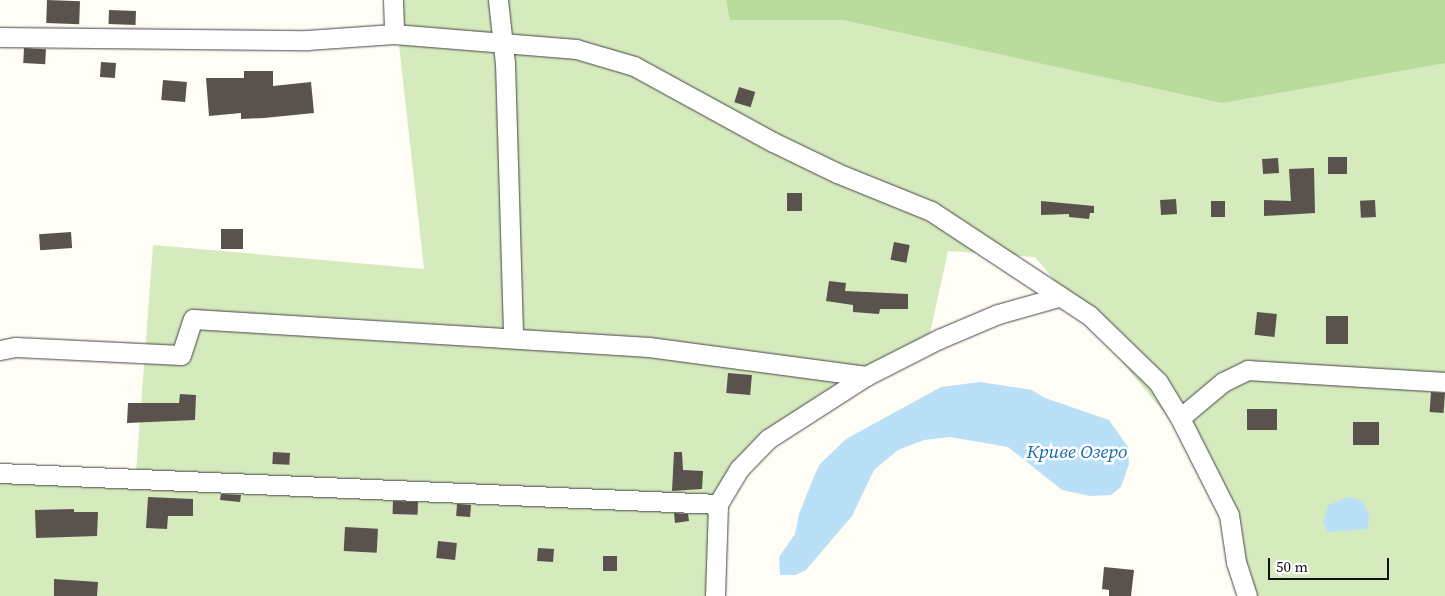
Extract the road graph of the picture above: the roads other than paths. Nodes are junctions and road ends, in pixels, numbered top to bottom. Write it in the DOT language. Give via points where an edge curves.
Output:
graph roads {
  1 [pos="393,0"];
  2 [pos="498,0"];
  3 [pos="394,34"];
  4 [pos="0,37"];
  5 [pos="501,43"];
  6 [pos="1058,297"];
  7 [pos="513,338"];
  8 [pos="0,350"];
  9 [pos="866,376"];
  10 [pos="1445,382"];
  11 [pos="1180,418"];
  12 [pos="0,472"];
  13 [pos="718,504"];
  14 [pos="715,596"];
  15 [pos="1246,596"];
  1 -- 3 [label="street"];
  2 -- 5 [label="street"];
  3 -- 4 [label="street" via="307,40"];
  3 -- 5 [label="street"];
  5 -- 6 [label="street" via="576,49 634,66 773,142 837,173 931,211"];
  5 -- 7 [label="street" via="505,63"];
  6 -- 9 [label="street" via="998,314"];
  6 -- 11 [label="street" via="1089,315 1158,382"];
  7 -- 8 [label="street" via="193,319 181,355 16,347"];
  7 -- 9 [label="street" via="649,347"];
  9 -- 13 [label="street" via="768,439 739,469"];
  10 -- 11 [label="street" via="1248,370 1223,382"];
  11 -- 15 [label="street" via="1229,515 1236,562"];
  12 -- 13 [label="street"];
  13 -- 14 [label="street"];
}
